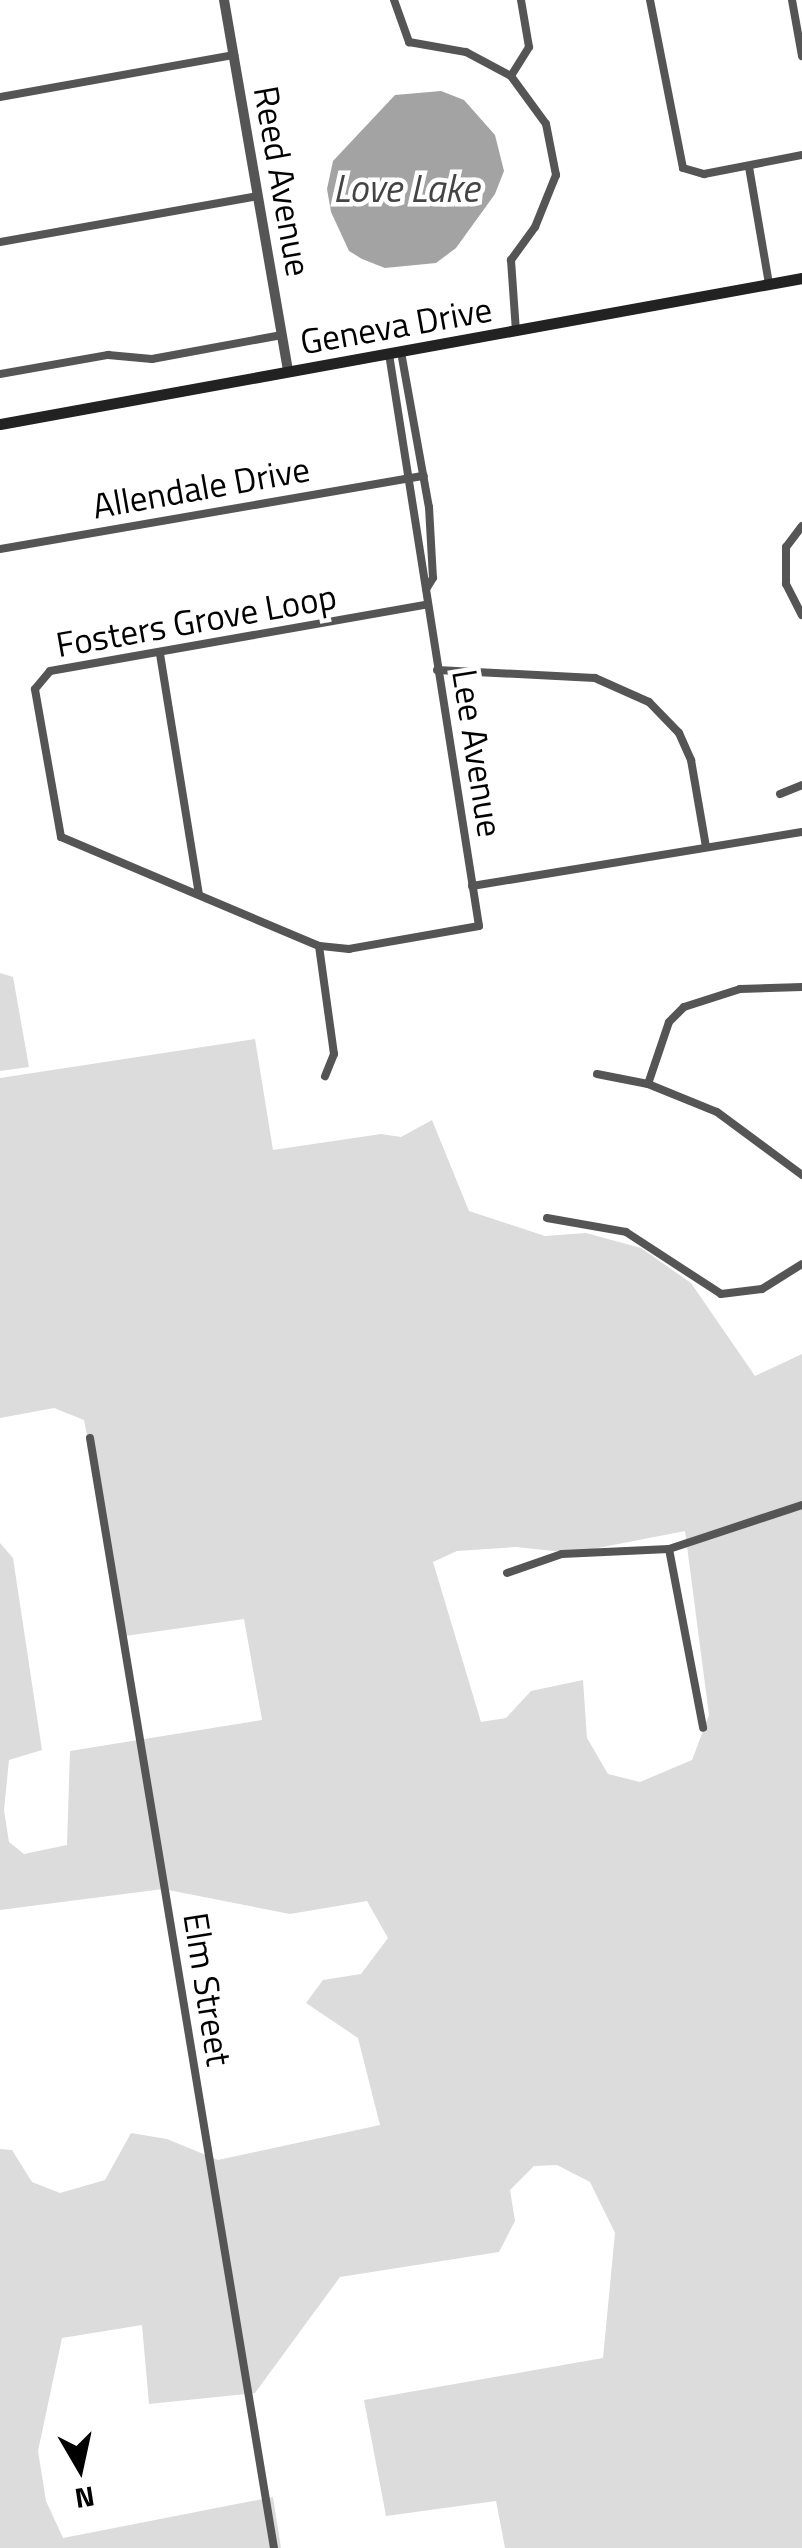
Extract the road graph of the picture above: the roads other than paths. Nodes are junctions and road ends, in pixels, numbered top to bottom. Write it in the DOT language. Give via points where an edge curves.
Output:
graph roads {
  1 [pos="224,0"];
  2 [pos="394,0"];
  3 [pos="522,0"];
  4 [pos="650,0"];
  5 [pos="792,0"];
  6 [pos="234,54"];
  7 [pos="802,56"];
  8 [pos="511,76"];
  9 [pos="0,96"];
  10 [pos="802,155"];
  11 [pos="749,167"];
  12 [pos="258,196"];
  13 [pos="0,242"];
  14 [pos="802,278"];
  15 [pos="768,284"];
  16 [pos="516,332"];
  17 [pos="282,335"];
  18 [pos="395,353"];
  19 [pos="288,371"];
  20 [pos="0,374"];
  21 [pos="0,424"];
  22 [pos="424,476"];
  23 [pos="411,478"];
  24 [pos="802,526"];
  25 [pos="0,549"];
  26 [pos="426,589"];
  27 [pos="426,606"];
  28 [pos="802,616"];
  29 [pos="160,654"];
  30 [pos="436,670"];
  31 [pos="802,785"];
  32 [pos="780,794"];
  33 [pos="802,832"];
  34 [pos="706,848"];
  35 [pos="472,886"];
  36 [pos="198,894"];
  37 [pos="479,926"];
  38 [pos="319,946"];
  39 [pos="802,986"];
  40 [pos="596,1074"];
  41 [pos="325,1076"];
  42 [pos="648,1084"];
  43 [pos="802,1174"];
  44 [pos="547,1218"];
  45 [pos="802,1264"];
  46 [pos="90,1438"];
  47 [pos="802,1506"];
  48 [pos="669,1550"];
  49 [pos="507,1573"];
  50 [pos="704,1728"];
  51 [pos="274,2548"];
  1 -- 6 [label="street, Reed Avenue"];
  2 -- 8 [label="street" via="408,42 466,52"];
  3 -- 8 [label="street" via="529,48"];
  4 -- 11 [label="street" via="683,168 704,174"];
  5 -- 7 [label="street"];
  6 -- 9 [label="street"];
  6 -- 12 [label="street, Reed Avenue"];
  8 -- 16 [label="street" via="546,124 556,175 535,227 512,260"];
  10 -- 11 [label="street"];
  11 -- 15 [label="street"];
  12 -- 13 [label="street"];
  12 -- 17 [label="street, Reed Avenue"];
  14 -- 15 [label="main road, Geneva Drive"];
  15 -- 16 [label="main road, Geneva Drive"];
  16 -- 18 [label="main road, Geneva Drive"];
  17 -- 19 [label="street, Reed Avenue"];
  17 -- 20 [label="street" via="152,359 108,355"];
  18 -- 19 [label="main road, Geneva Drive"];
  18 -- 22 [label="street, Lee Avenue"];
  18 -- 23 [label="street, Lee Avenue"];
  19 -- 21 [label="main road, Geneva Drive"];
  22 -- 23 [label="street, Allendale Drive"];
  22 -- 26 [label="street, Lee Avenue" via="434,578"];
  23 -- 25 [label="street, Allendale Drive"];
  23 -- 26 [label="street, Lee Avenue"];
  24 -- 28 [label="street" via="786,547 786,584"];
  26 -- 27 [label="street, Lee Avenue"];
  27 -- 29 [label="street, Fosters Grove Loop"];
  27 -- 30 [label="street, Lee Avenue"];
  29 -- 36 [label="street"];
  29 -- 36 [label="street, Fosters Grove Loop" via="50,672 35,690 62,837"];
  30 -- 34 [label="street" via="595,678 648,702 679,733 691,760"];
  30 -- 35 [label="street, Lee Avenue"];
  31 -- 32 [label="street"];
  33 -- 34 [label="street"];
  34 -- 35 [label="street"];
  35 -- 37 [label="street, Lee Avenue"];
  36 -- 38 [label="street, Fosters Grove Loop"];
  37 -- 38 [label="street, Fosters Grove Loop" via="350,949"];
  38 -- 41 [label="street" via="334,1054"];
  39 -- 42 [label="street" via="740,989 684,1007 669,1022"];
  40 -- 42 [label="street"];
  42 -- 43 [label="street" via="717,1112"];
  44 -- 45 [label="street" via="626,1232 721,1294 762,1289"];
  46 -- 51 [label="street, Elm Street"];
  47 -- 48 [label="street"];
  48 -- 49 [label="street" via="562,1554"];
  48 -- 50 [label="street"];
}
